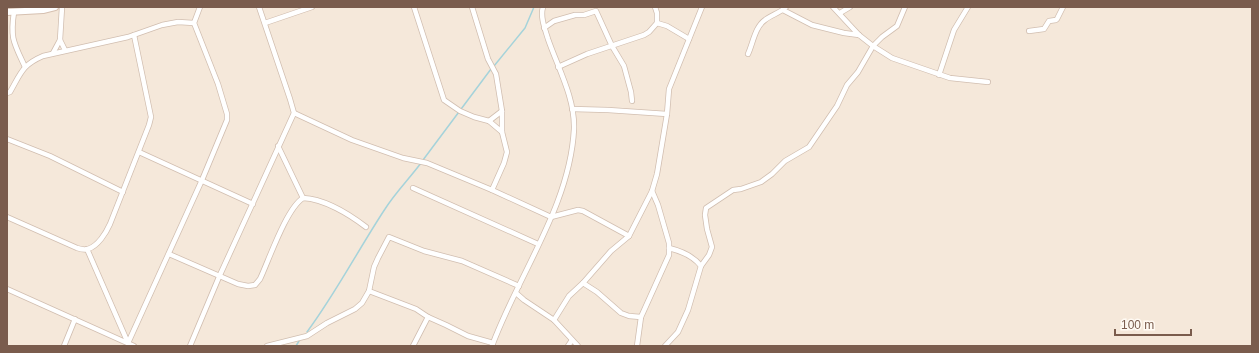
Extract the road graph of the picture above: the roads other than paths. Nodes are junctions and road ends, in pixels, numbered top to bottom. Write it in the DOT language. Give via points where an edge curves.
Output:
graph roads {
  1 [pos="55,7"];
  2 [pos="62,7"];
  3 [pos="200,7"];
  4 [pos="259,7"];
  5 [pos="312,7"];
  6 [pos="414,7"];
  7 [pos="472,7"];
  8 [pos="655,7"];
  9 [pos="702,7"];
  10 [pos="833,7"];
  11 [pos="850,7"];
  12 [pos="905,7"];
  13 [pos="968,7"];
  14 [pos="1063,7"];
  15 [pos="541,8"];
  16 [pos="595,9"];
  17 [pos="784,9"];
  18 [pos="10,12"];
  19 [pos="840,13"];
  20 [pos="194,23"];
  21 [pos="264,23"];
  22 [pos="657,23"];
  23 [pos="544,28"];
  24 [pos="1029,31"];
  25 [pos="134,35"];
  26 [pos="859,35"];
  27 [pos="689,39"];
  28 [pos="60,40"];
  29 [pos="612,46"];
  30 [pos="873,46"];
  31 [pos="65,50"];
  32 [pos="53,53"];
  33 [pos="748,54"];
  34 [pos="25,67"];
  35 [pos="558,67"];
  36 [pos="939,75"];
  37 [pos="988,82"];
  38 [pos="7,93"];
  39 [pos="632,101"];
  40 [pos="572,110"];
  41 [pos="502,112"];
  42 [pos="294,113"];
  43 [pos="667,114"];
  44 [pos="489,121"];
  45 [pos="502,132"];
  46 [pos="7,139"];
  47 [pos="278,146"];
  48 [pos="139,152"];
  49 [pos="202,180"];
  50 [pos="413,188"];
  51 [pos="492,190"];
  52 [pos="652,191"];
  53 [pos="122,192"];
  54 [pos="302,198"];
  55 [pos="253,204"];
  56 [pos="7,217"];
  57 [pos="551,217"];
  58 [pos="366,227"];
  59 [pos="629,236"];
  60 [pos="538,244"];
  61 [pos="670,248"];
  62 [pos="87,249"];
  63 [pos="168,254"];
  64 [pos="701,266"];
  65 [pos="220,277"];
  66 [pos="583,283"];
  67 [pos="519,286"];
  68 [pos="7,289"];
  69 [pos="369,291"];
  70 [pos="516,293"];
  71 [pos="428,317"];
  72 [pos="641,317"];
  73 [pos="75,319"];
  74 [pos="554,320"];
  75 [pos="572,340"];
  76 [pos="128,343"];
  77 [pos="492,345"];
  78 [pos="64,346"];
  79 [pos="134,346"];
  80 [pos="190,346"];
  81 [pos="267,346"];
  82 [pos="412,346"];
  83 [pos="568,346"];
  84 [pos="578,346"];
  85 [pos="637,346"];
  86 [pos="665,346"];
  1 -- 18 [label="street"];
  2 -- 28 [label="street"];
  3 -- 20 [label="street"];
  4 -- 21 [label="street"];
  5 -- 21 [label="street"];
  6 -- 44 [label="street" via="444,100 460,111"];
  7 -- 41 [label="street" via="488,59 496,74"];
  8 -- 22 [label="street"];
  9 -- 27 [label="street"];
  10 -- 19 [label="street"];
  11 -- 19 [label="street"];
  12 -- 30 [label="street" via="897,26"];
  13 -- 36 [label="street" via="954,30"];
  14 -- 24 [label="street" via="1057,19 1049,21 1044,29"];
  15 -- 23 [label="street"];
  16 -- 23 [label="street" via="584,16 554,22"];
  16 -- 29 [label="street"];
  17 -- 26 [label="street" via="812,25"];
  17 -- 33 [label="street" via="764,20 759,26"];
  18 -- 34 [label="street" via="13,41"];
  19 -- 26 [label="street"];
  20 -- 25 [label="street" via="162,25"];
  20 -- 49 [label="street" via="218,84 227,118"];
  21 -- 42 [label="street"];
  22 -- 27 [label="street"];
  22 -- 29 [label="street" via="641,37"];
  23 -- 35 [label="street"];
  25 -- 31 [label="street"];
  25 -- 48 [label="street" via="151,117"];
  26 -- 30 [label="street"];
  27 -- 43 [label="street" via="669,89"];
  28 -- 31 [label="street"];
  28 -- 32 [label="street"];
  29 -- 35 [label="street"];
  29 -- 39 [label="street" via="624,66"];
  30 -- 36 [label="street" via="892,58"];
  30 -- 64 [label="street" via="809,148 785,161 761,182 733,190 706,208 707,229 712,247"];
  31 -- 32 [label="street"];
  32 -- 34 [label="street" via="32,61"];
  34 -- 38 [label="street"];
  35 -- 40 [label="street"];
  36 -- 37 [label="street"];
  40 -- 43 [label="street"];
  40 -- 57 [label="street" via="574,129 568,170"];
  41 -- 44 [label="street"];
  41 -- 45 [label="street"];
  42 -- 47 [label="street"];
  42 -- 51 [label="street" via="352,140 403,158 427,163"];
  43 -- 52 [label="street"];
  44 -- 45 [label="street"];
  45 -- 51 [label="street" via="507,152"];
  46 -- 53 [label="street" via="50,156"];
  47 -- 54 [label="street"];
  47 -- 55 [label="street"];
  48 -- 49 [label="street"];
  48 -- 53 [label="street"];
  49 -- 55 [label="street"];
  49 -- 63 [label="street"];
  50 -- 60 [label="street"];
  51 -- 57 [label="street"];
  52 -- 59 [label="street"];
  52 -- 61 [label="street"];
  53 -- 62 [label="street" via="107,230"];
  54 -- 58 [label="street" via="324,202"];
  54 -- 65 [label="street" via="284,225 258,282 248,286"];
  55 -- 65 [label="street"];
  56 -- 62 [label="street" via="77,248"];
  57 -- 59 [label="street" via="583,211"];
  57 -- 60 [label="street"];
  59 -- 66 [label="street" via="611,251"];
  60 -- 67 [label="street"];
  61 -- 64 [label="street" via="682,252"];
  61 -- 72 [label="street" via="668,259"];
  62 -- 76 [label="street"];
  63 -- 65 [label="street"];
  63 -- 76 [label="street"];
  64 -- 86 [label="street" via="688,310 678,332"];
  65 -- 80 [label="street"];
  66 -- 72 [label="street" via="621,313"];
  66 -- 74 [label="street" via="569,296"];
  67 -- 69 [label="street" via="462,261 424,251 389,237 374,267"];
  67 -- 70 [label="street"];
  68 -- 73 [label="street"];
  69 -- 71 [label="street" via="416,308"];
  69 -- 81 [label="street" via="362,303 307,336"];
  70 -- 74 [label="street"];
  70 -- 77 [label="street"];
  71 -- 77 [label="street"];
  71 -- 82 [label="street"];
  72 -- 85 [label="street"];
  73 -- 76 [label="street"];
  73 -- 78 [label="street"];
  74 -- 75 [label="street"];
  75 -- 83 [label="street"];
  75 -- 84 [label="street"];
  76 -- 79 [label="street"];
}
